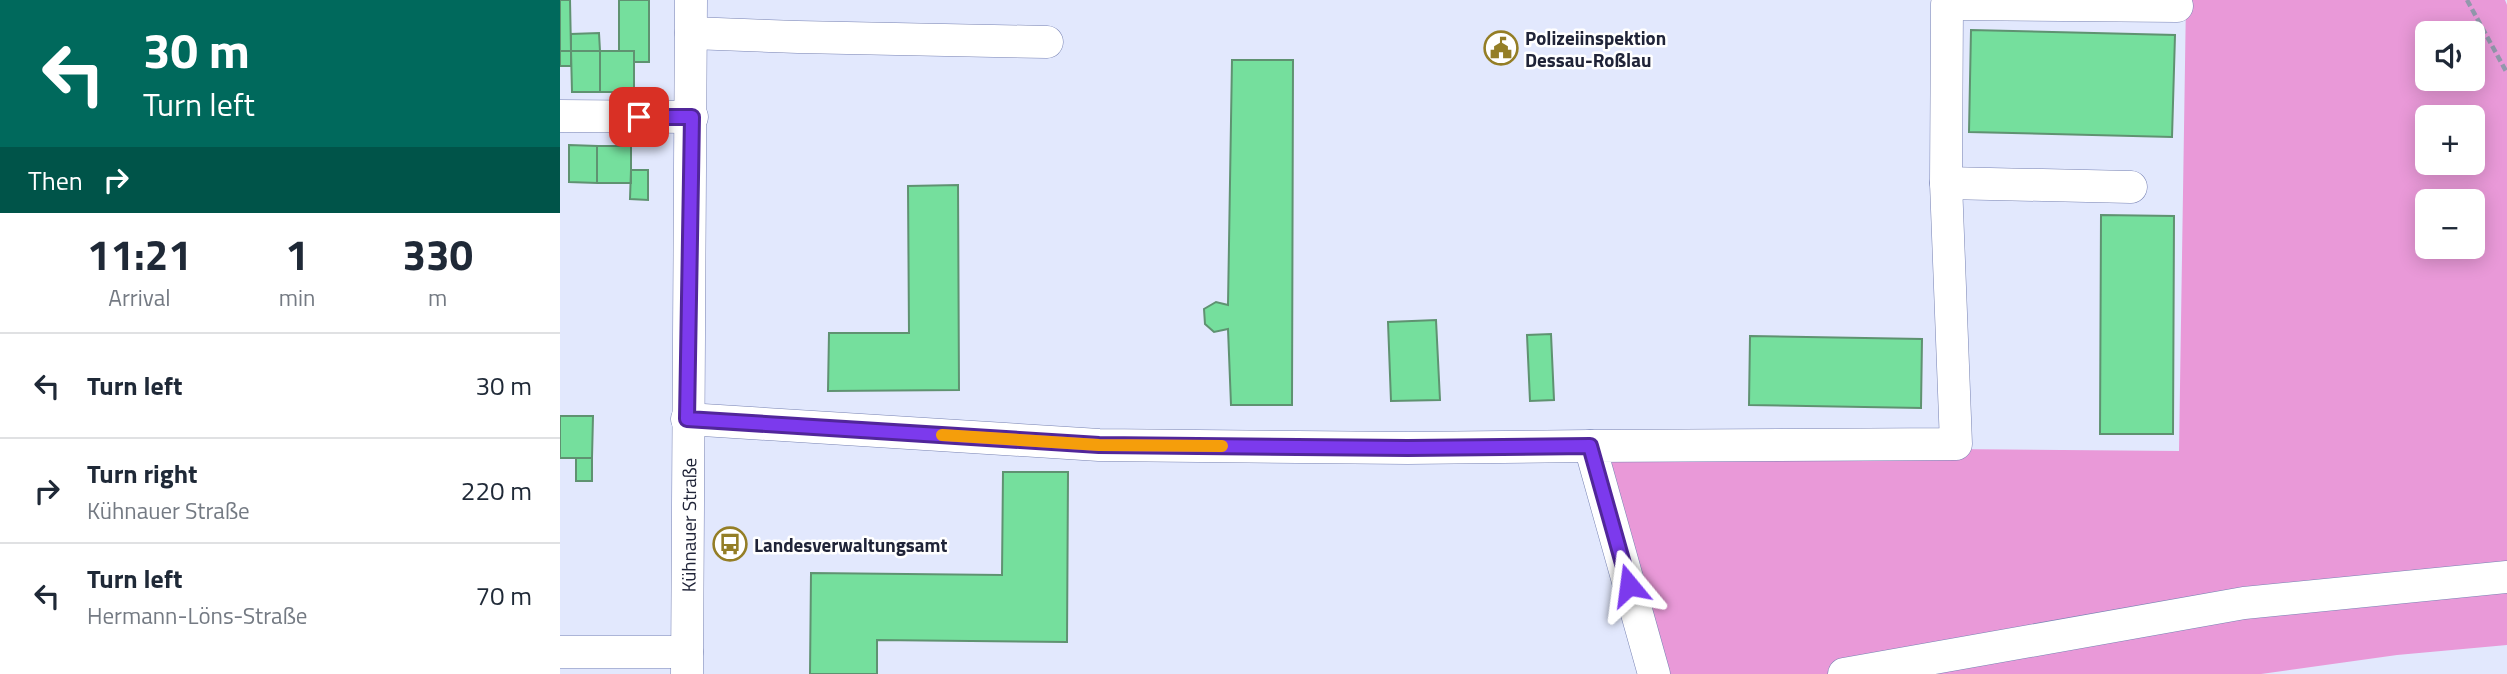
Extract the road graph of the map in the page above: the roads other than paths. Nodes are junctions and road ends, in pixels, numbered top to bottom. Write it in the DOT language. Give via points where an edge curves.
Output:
graph roads {
  1 [pos="691,0"];
  2 [pos="2177,6"];
  3 [pos="691,33"];
  4 [pos="1047,41"];
  5 [pos="560,116"];
  6 [pos="692,117"];
  7 [pos="1946,183"];
  8 [pos="2131,187"];
  9 [pos="687,419"];
  10 [pos="1590,446"];
  11 [pos="2507,577"];
  12 [pos="560,652"];
  13 [pos="678,659"];
  14 [pos="1654,674"];
  15 [pos="1844,674"];
  1 -- 3 [label="street, Kühnauer Straße"];
  2 -- 7 [label="street" via="1947,4"];
  3 -- 4 [label="street"];
  3 -- 6 [label="street, Kühnauer Straße"];
  5 -- 6 [label="street"];
  6 -- 9 [label="street, Kühnauer Straße"];
  7 -- 8 [label="street"];
  7 -- 10 [label="street" via="1956,444"];
  9 -- 10 [label="street" via="1099,445"];
  9 -- 13 [label="street, Kühnauer Straße"];
  10 -- 14 [label="street"];
  11 -- 15 [label="street" via="2244,603"];
  12 -- 13 [label="street"];
}
